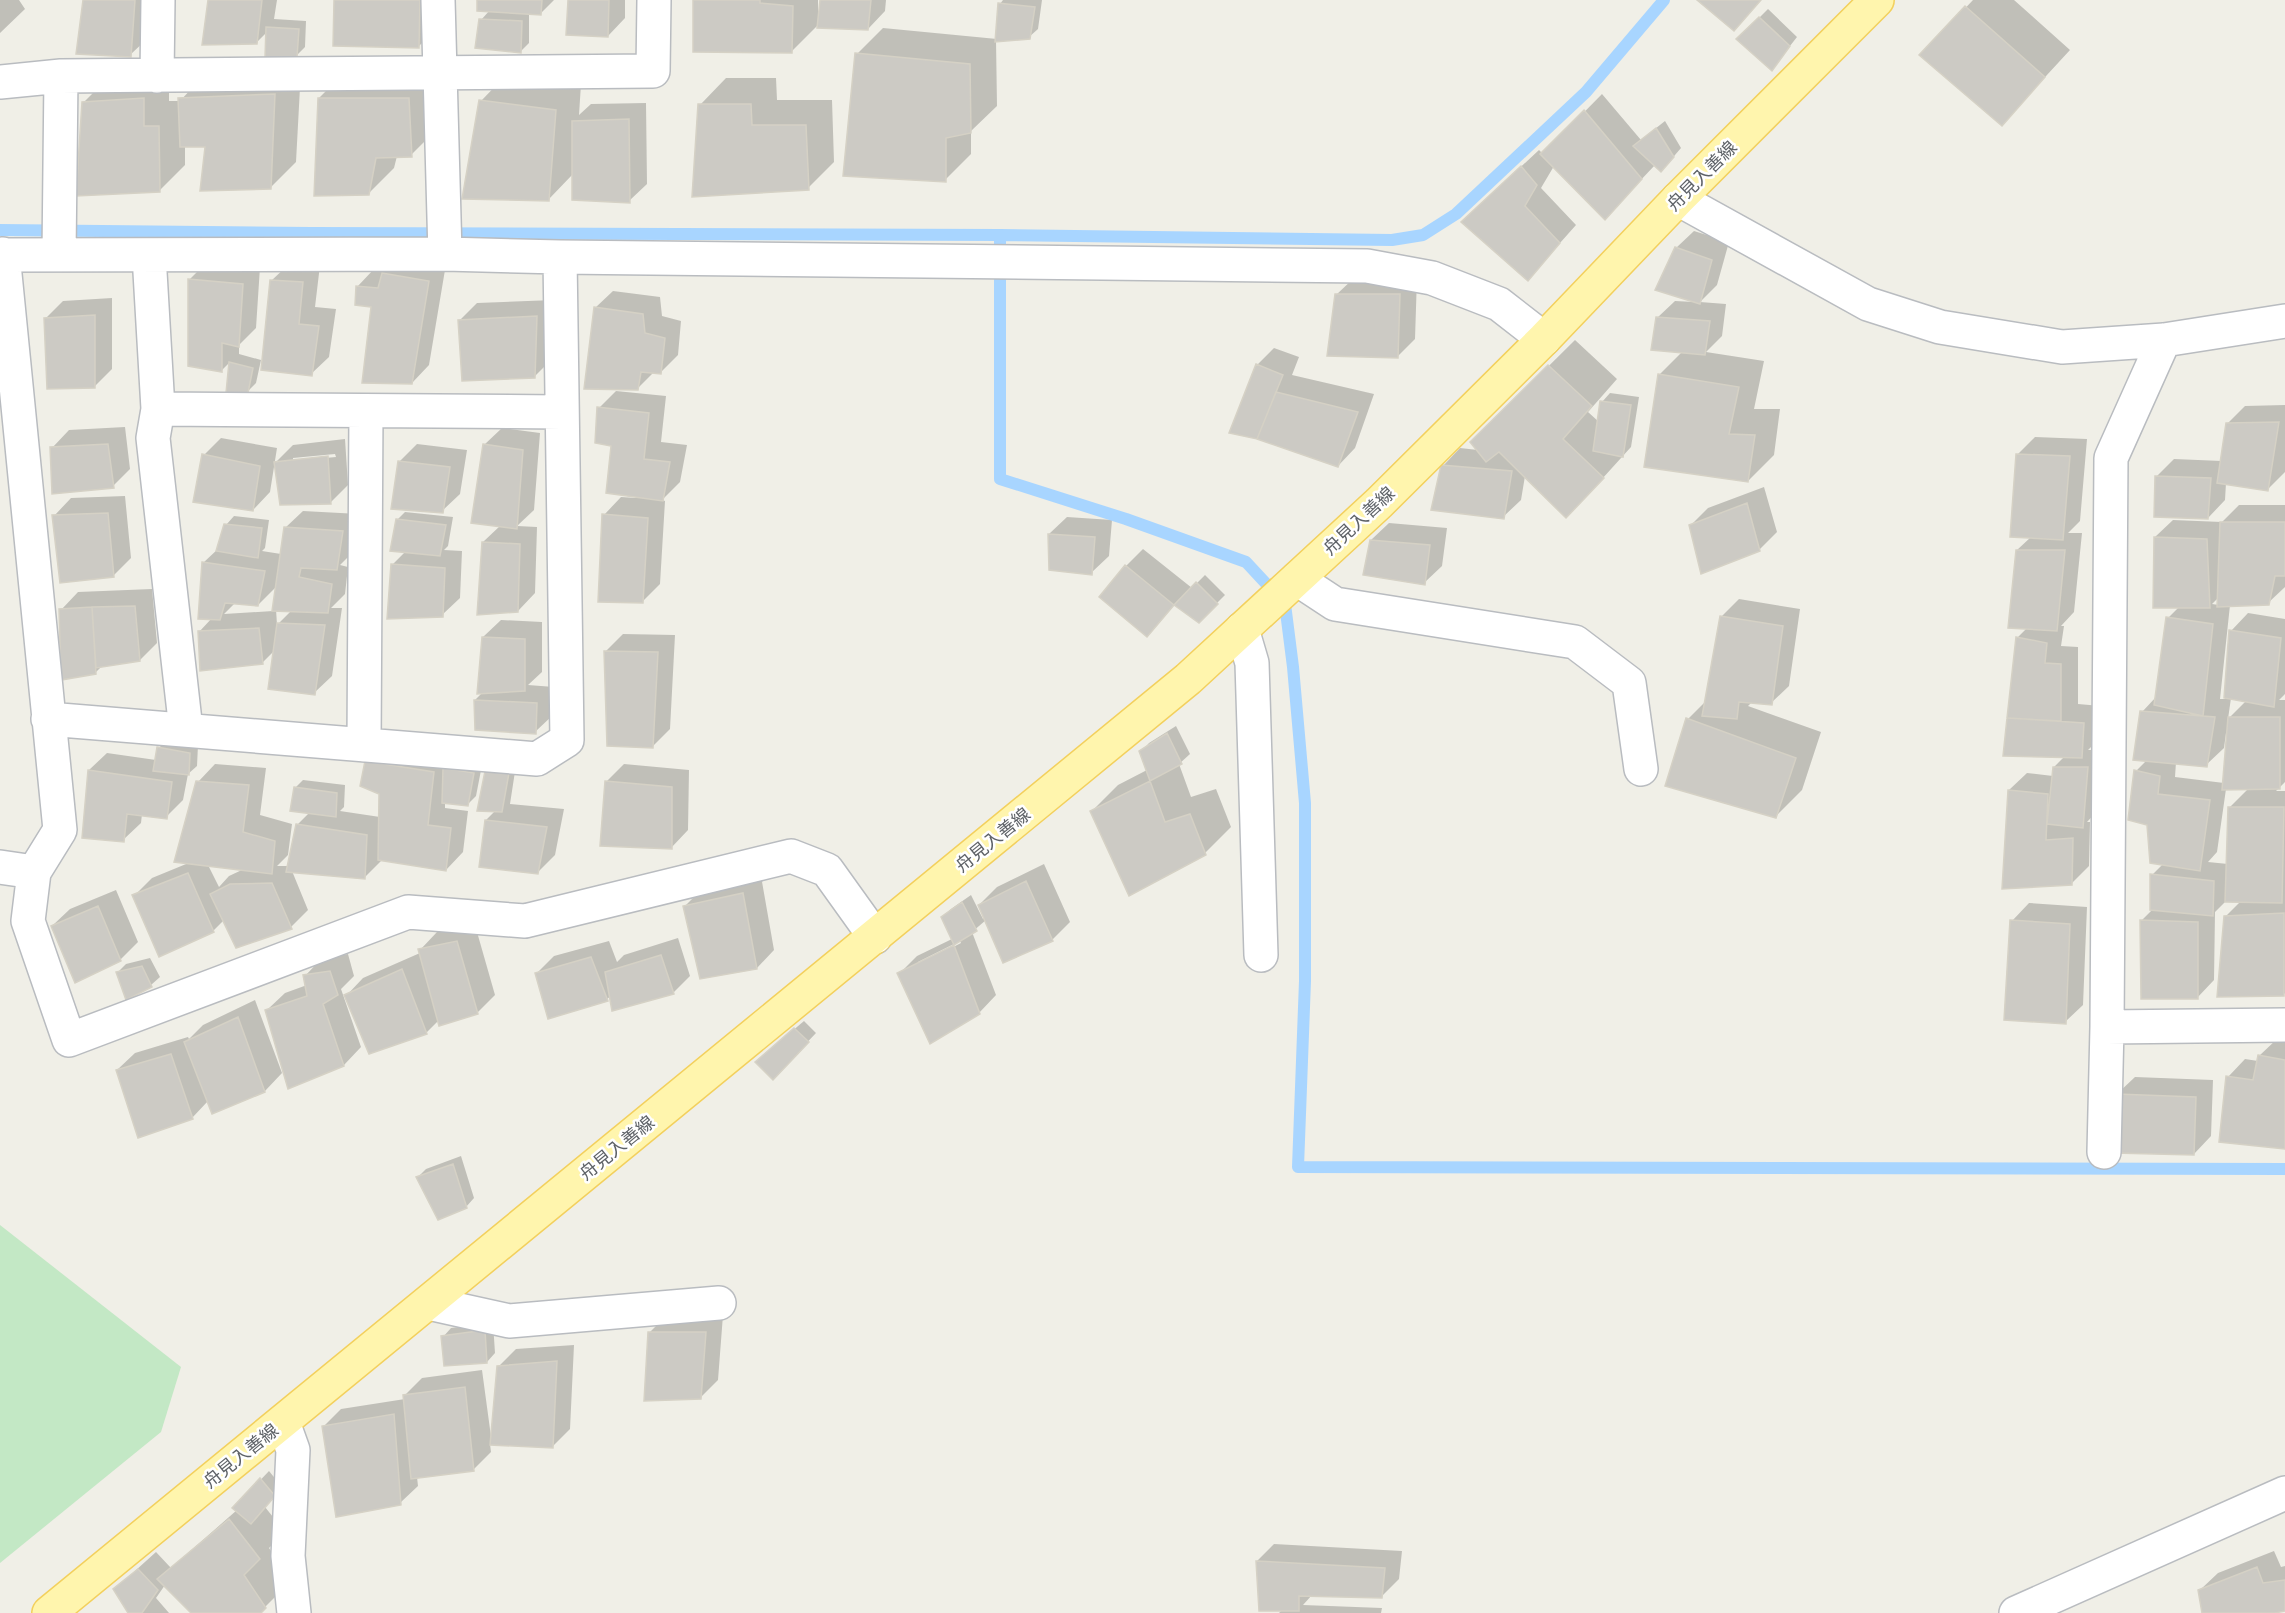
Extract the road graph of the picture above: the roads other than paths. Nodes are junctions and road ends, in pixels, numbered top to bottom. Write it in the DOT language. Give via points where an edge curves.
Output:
graph roads {
  1 [pos="158,0"];
  2 [pos="438,0"];
  3 [pos="654,0"];
  4 [pos="1877,0"];
  5 [pos="439,73"];
  6 [pos="61,76"];
  7 [pos="158,76"];
  8 [pos="0,82"];
  9 [pos="1678,199"];
  10 [pos="1,254"];
  11 [pos="445,254"];
  12 [pos="59,255"];
  13 [pos="149,255"];
  14 [pos="560,257"];
  15 [pos="2285,321"];
  16 [pos="1544,339"];
  17 [pos="2164,340"];
  18 [pos="158,409"];
  19 [pos="366,411"];
  20 [pos="562,412"];
  21 [pos="1297,579"];
  22 [pos="1242,629"];
  23 [pos="48,719"];
  24 [pos="186,730"];
  25 [pos="364,745"];
  26 [pos="1641,769"];
  27 [pos="0,867"];
  28 [pos="34,872"];
  29 [pos="875,937"];
  30 [pos="1261,955"];
  31 [pos="2285,1025"];
  32 [pos="2107,1027"];
  33 [pos="2104,1152"];
  34 [pos="429,1303"];
  35 [pos="719,1303"];
  36 [pos="283,1422"];
  37 [pos="2285,1493"];
  38 [pos="49,1613"];
  39 [pos="294,1613"];
  40 [pos="2016,1613"];
  1 -- 7 [label="street"];
  2 -- 5 [label="street"];
  3 -- 5 [label="street" via="653,71"];
  4 -- 9 [label="main road, 舟見入善線"];
  5 -- 7 [label="street"];
  5 -- 11 [label="street"];
  6 -- 7 [label="street"];
  6 -- 8 [label="street"];
  6 -- 12 [label="street"];
  9 -- 16 [label="main road, 舟見入善線"];
  9 -- 17 [label="street" via="1868,304 1940,327 2062,347"];
  10 -- 12 [label="street"];
  10 -- 23 [label="street"];
  11 -- 13 [label="street"];
  11 -- 14 [label="street"];
  12 -- 13 [label="street"];
  13 -- 18 [label="street"];
  14 -- 16 [label="street" via="1367,266 1432,278 1498,304"];
  14 -- 20 [label="street"];
  15 -- 17 [label="street"];
  16 -- 21 [label="main road, 舟見入善線"];
  17 -- 32 [label="street" via="2111,458"];
  18 -- 19 [label="street"];
  18 -- 24 [label="street" via="153,438"];
  19 -- 20 [label="street"];
  19 -- 25 [label="street"];
  20 -- 25 [label="street" via="567,740 537,759"];
  21 -- 22 [label="main road, 舟見入善線"];
  21 -- 26 [label="street" via="1335,604 1575,642 1629,683"];
  22 -- 29 [label="main road, 舟見入善線" via="1188,679"];
  22 -- 30 [label="street" via="1252,663"];
  23 -- 24 [label="street"];
  23 -- 28 [label="street" via="60,830"];
  24 -- 25 [label="street"];
  27 -- 28 [label="street"];
  28 -- 29 [label="street" via="28,921 69,1040 408,912 525,921 791,856 827,870"];
  29 -- 34 [label="main road, 舟見入善線"];
  31 -- 32 [label="street"];
  32 -- 33 [label="street"];
  34 -- 35 [label="street" via="509,1321"];
  34 -- 36 [label="main road, 舟見入善線"];
  36 -- 38 [label="main road, 舟見入善線"];
  36 -- 39 [label="street" via="293,1450 288,1556"];
  37 -- 40 [label="street"];
}
